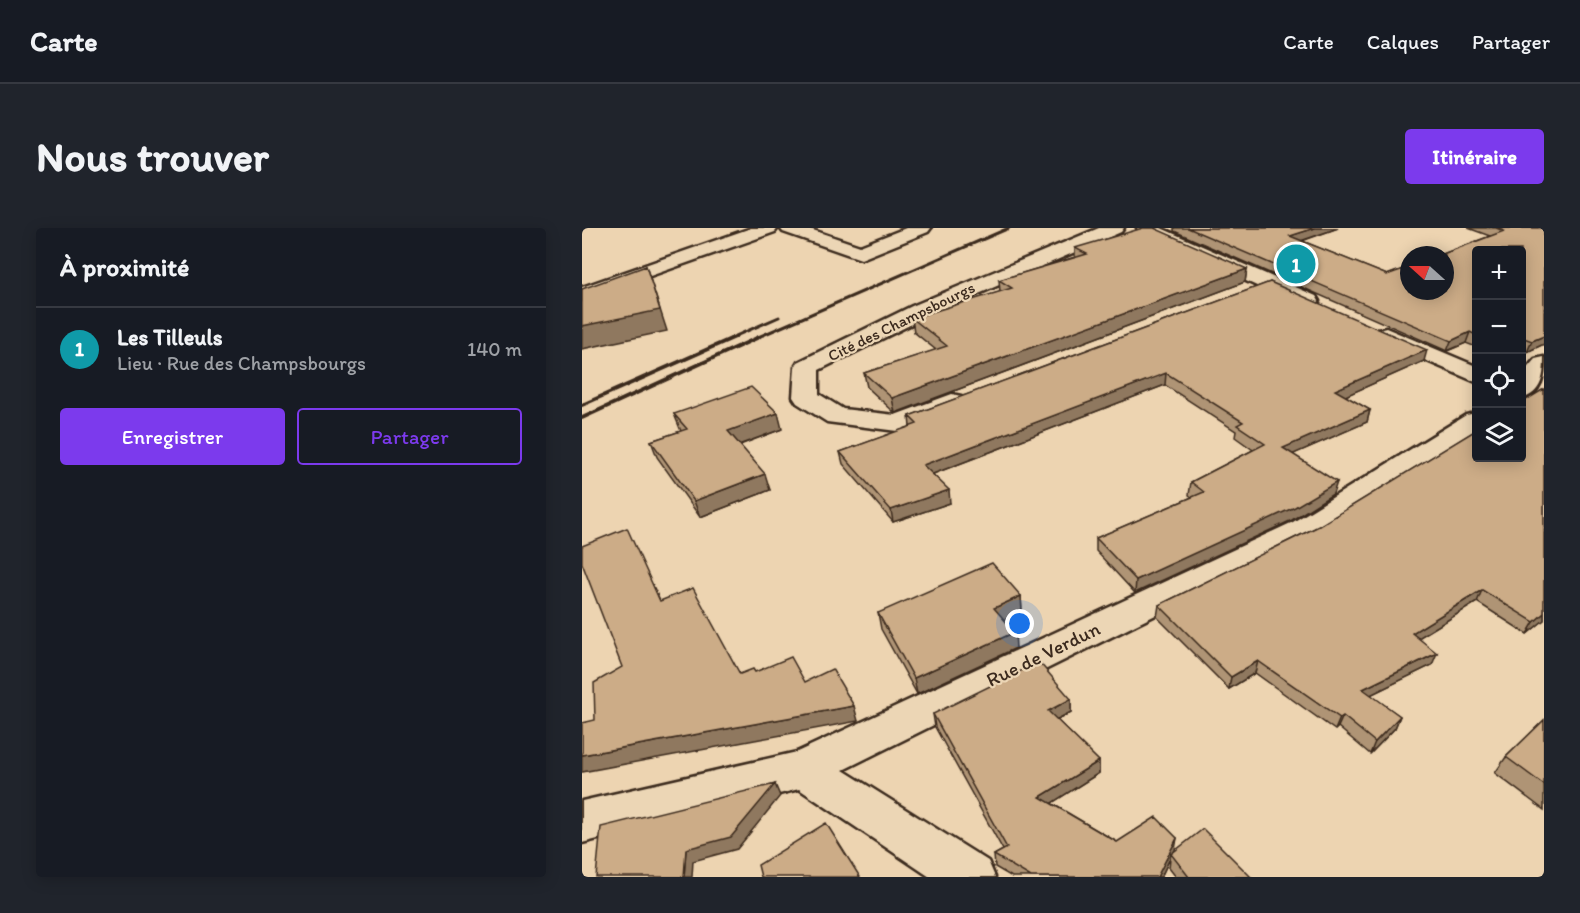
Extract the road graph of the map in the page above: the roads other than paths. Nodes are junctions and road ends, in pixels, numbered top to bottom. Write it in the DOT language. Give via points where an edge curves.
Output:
graph roads {
  1 [pos="769,228"];
  2 [pos="789,228"];
  3 [pos="922,228"];
  4 [pos="1115,228"];
  5 [pos="1146,228"];
  6 [pos="1268,284"];
  7 [pos="582,294"];
  8 [pos="1238,295"];
  9 [pos="1328,310"];
  10 [pos="1371,329"];
  11 [pos="1544,364"];
  12 [pos="1472,373"];
  13 [pos="1526,387"];
  14 [pos="978,393"];
  15 [pos="1526,395"];
  16 [pos="1544,403"];
  17 [pos="1472,424"];
  18 [pos="804,769"];
  19 [pos="582,822"];
  20 [pos="971,877"];
  1 -- 7 [label="street"];
  2 -- 3 [label="street" via="861,253"];
  4 -- 14 [label="street, Cité des Champsbourgs" via="871,332 807,367 806,397 836,416 897,423"];
  5 -- 6 [label="street"];
  6 -- 8 [label="street"];
  6 -- 9 [label="street"];
  10 -- 12 [label="street"];
  11 -- 13 [label="street"];
  15 -- 16 [label="street"];
  17 -- 18 [label="street, Rue de Verdun" via="1304,530"];
  18 -- 19 [label="street, Rue de Verdun"];
  18 -- 20 [label="street"];
}
